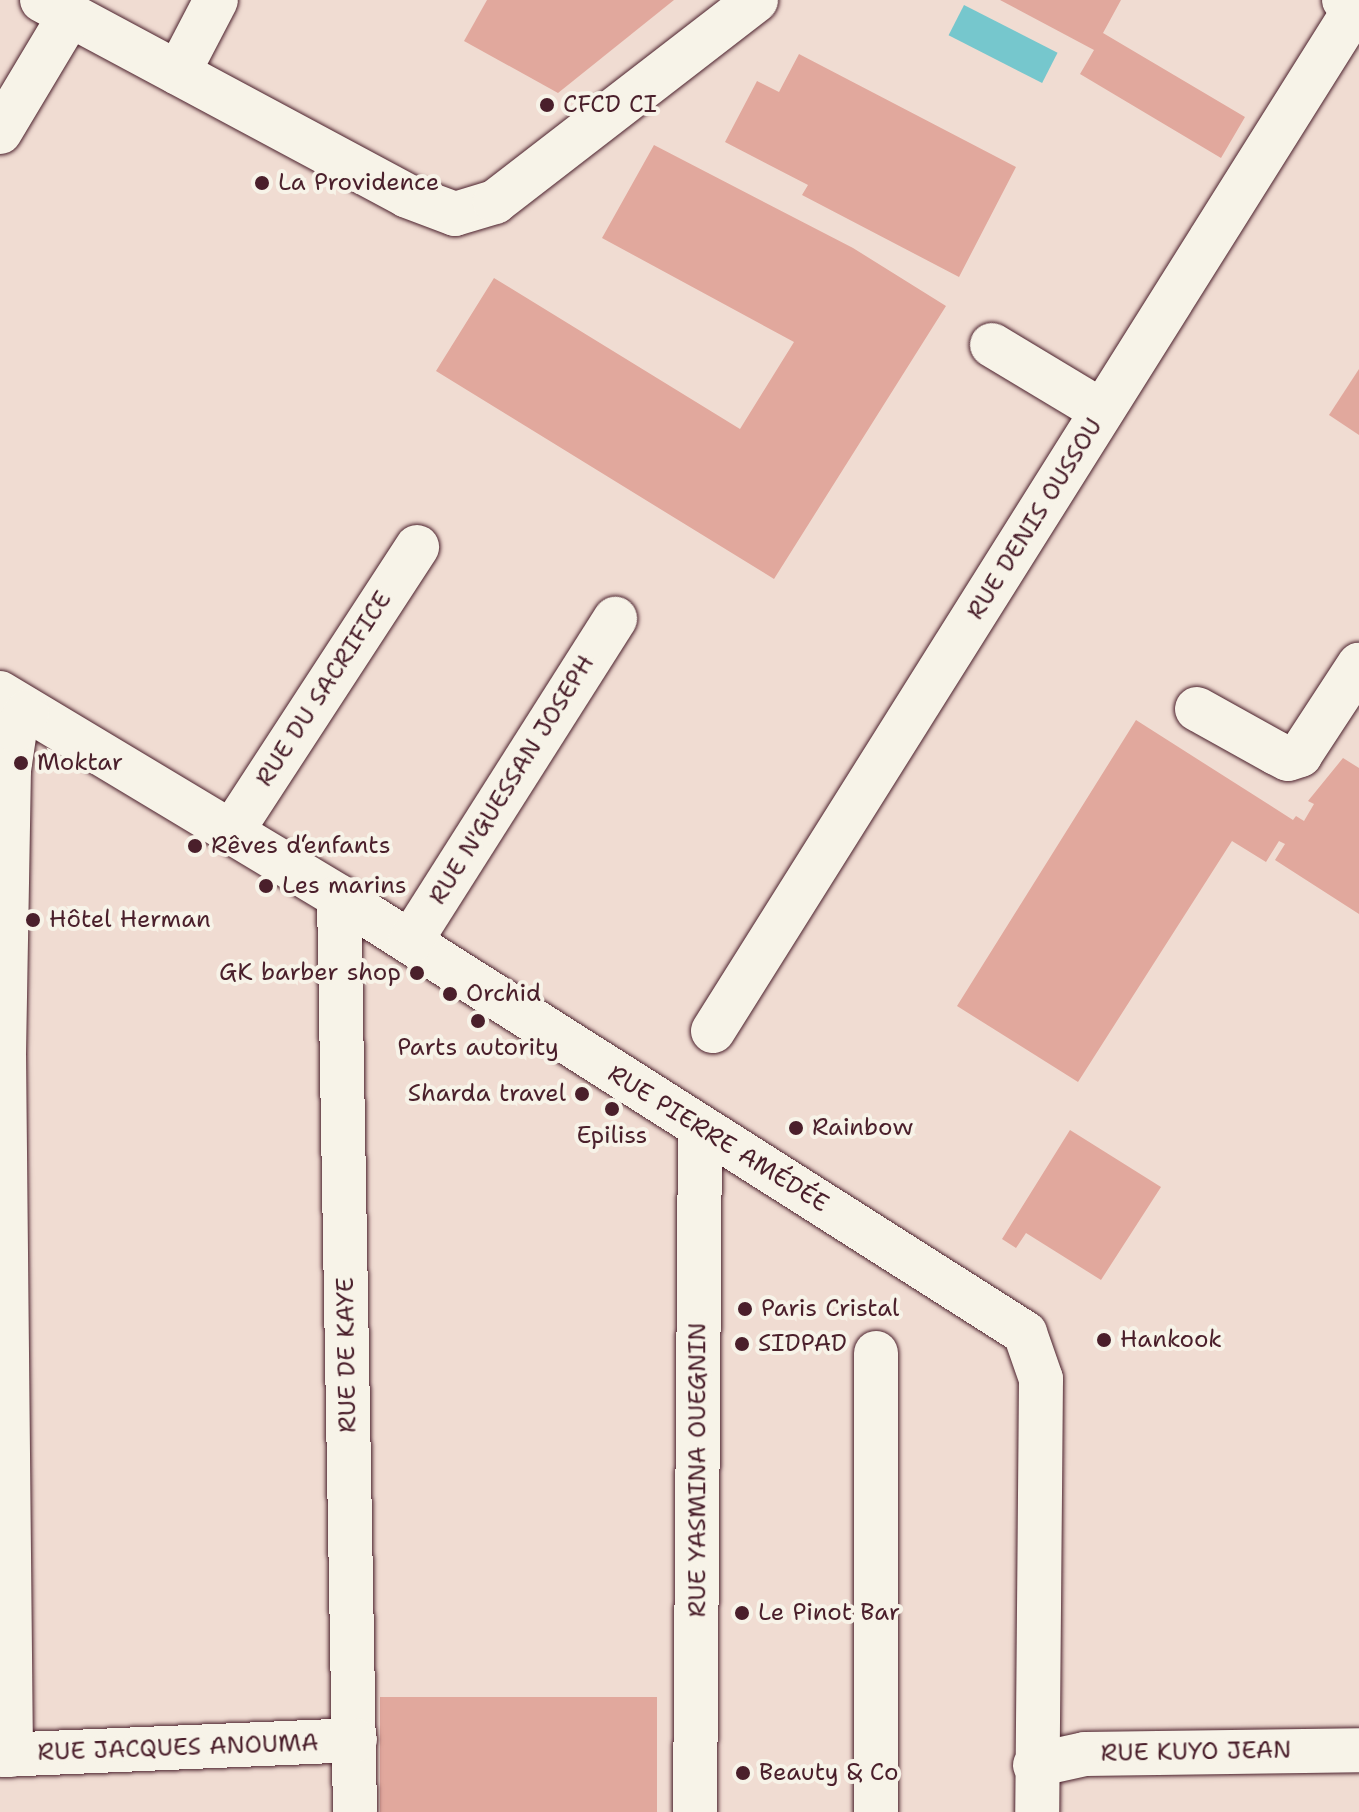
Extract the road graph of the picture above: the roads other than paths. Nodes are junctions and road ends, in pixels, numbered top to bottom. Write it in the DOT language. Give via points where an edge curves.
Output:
graph roads {
  1 [pos="216,0"];
  2 [pos="756,0"];
  3 [pos="1353,5"];
  4 [pos="56,8"];
  5 [pos="178,73"];
  6 [pos="0,132"];
  7 [pos="992,345"];
  8 [pos="1102,411"];
  9 [pos="417,547"];
  10 [pos="615,619"];
  11 [pos="1359,665"];
  12 [pos="1197,709"];
  13 [pos="11,716"];
  14 [pos="232,831"];
  15 [pos="339,897"];
  16 [pos="410,942"];
  17 [pos="713,1031"];
  18 [pos="2,1055"];
  19 [pos="700,1129"];
  20 [pos="876,1353"];
  21 [pos="355,1740"];
  22 [pos="1359,1750"];
  23 [pos="5,1755"];
  24 [pos="1035,1765"];
  25 [pos="355,1812"];
  26 [pos="695,1812"];
  27 [pos="876,1812"];
  28 [pos="1037,1812"];
  1 -- 5 [label="street"];
  2 -- 5 [label="street" via="495,202 455,214 407,196"];
  3 -- 8 [label="street, RUE DENIS OUSSOU"];
  4 -- 5 [label="street"];
  4 -- 6 [label="street"];
  7 -- 8 [label="street"];
  8 -- 17 [label="street, RUE DENIS OUSSOU"];
  9 -- 14 [label="street, RUE DU SACRIFICE"];
  10 -- 16 [label="street, RUE N'GUESSAN JOSEPH"];
  11 -- 12 [label="street" via="1300,755 1288,759"];
  13 -- 14 [label="street, RUE PIERRE AMÉDÉE"];
  13 -- 18 [label="street"];
  14 -- 15 [label="street, RUE PIERRE AMÉDÉE"];
  15 -- 16 [label="street, RUE PIERRE AMÉDÉE"];
  15 -- 21 [label="street, RUE DE KAYE"];
  16 -- 19 [label="street, RUE PIERRE AMÉDÉE"];
  18 -- 23 [label="street"];
  19 -- 24 [label="street, RUE PIERRE AMÉDÉE" via="1015,1325 1033,1347 1041,1379"];
  19 -- 26 [label="street, RUE YASMINA OUEGNIN"];
  20 -- 27 [label="street"];
  21 -- 23 [label="street, RUE JACQUES ANOUMA"];
  21 -- 25 [label="street, RUE DE KAYE"];
  22 -- 24 [label="street, RUE KUYO JEAN" via="1085,1754"];
  24 -- 28 [label="street, RUE PIERRE AMÉDÉE"];
}
